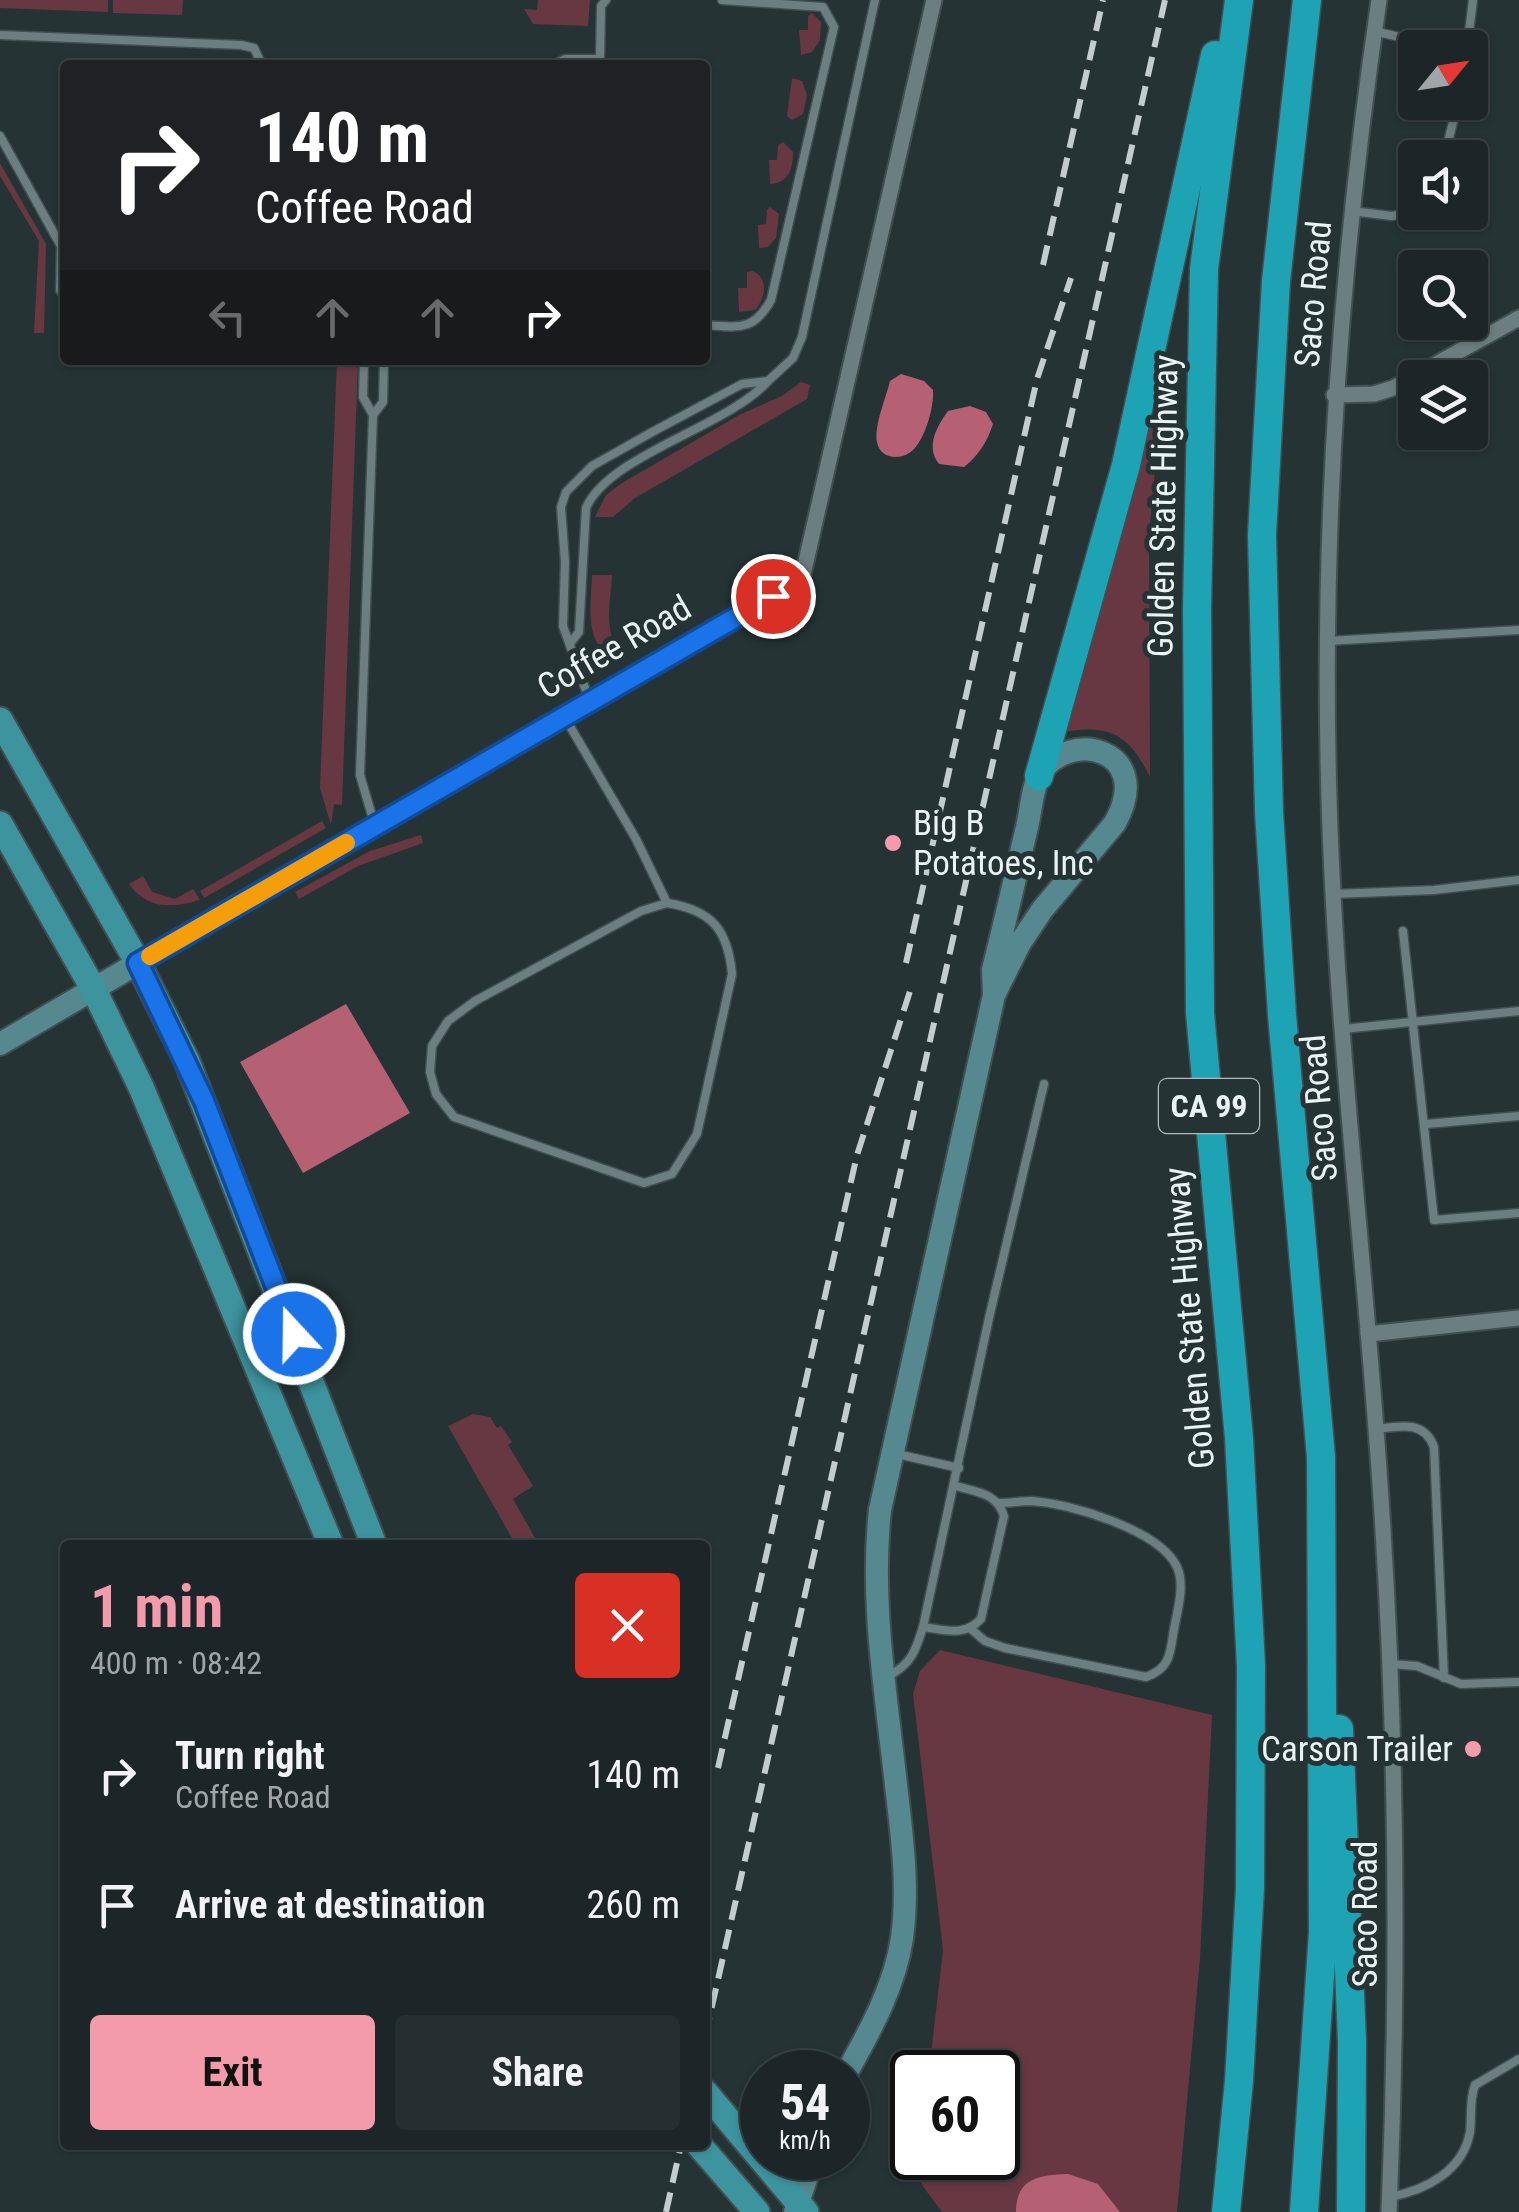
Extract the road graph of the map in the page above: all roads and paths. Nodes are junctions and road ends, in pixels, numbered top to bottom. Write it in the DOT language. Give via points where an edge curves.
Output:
graph roads {
  1 [pos="606,0"];
  2 [pos="722,0"];
  3 [pos="874,0"];
  4 [pos="934,0"];
  5 [pos="1228,0"];
  6 [pos="1239,0"];
  7 [pos="1306,0"];
  8 [pos="1378,0"];
  9 [pos="1473,0"];
  10 [pos="1469,30"];
  11 [pos="1374,32"];
  12 [pos="0,35"];
  13 [pos="1398,37"];
  14 [pos="260,60"];
  15 [pos="565,60"];
  16 [pos="0,136"];
  17 [pos="1351,211"];
  18 [pos="1398,215"];
  19 [pos="60,244"];
  20 [pos="1519,318"];
  21 [pos="710,325"];
  22 [pos="364,365"];
  23 [pos="384,365"];
  24 [pos="768,380"];
  25 [pos="1334,395"];
  26 [pos="373,415"];
  27 [pos="1519,630"];
  28 [pos="571,642"];
  29 [pos="1327,642"];
  30 [pos="590,702"];
  31 [pos="564,716"];
  32 [pos="0,720"];
  33 [pos="1039,776"];
  34 [pos="0,824"];
  35 [pos="375,826"];
  36 [pos="1519,880"];
  37 [pos="1334,894"];
  38 [pos="667,904"];
  39 [pos="1402,931"];
  40 [pos="138,963"];
  41 [pos="94,990"];
  42 [pos="994,996"];
  43 [pos="1519,1011"];
  44 [pos="1413,1022"];
  45 [pos="1343,1029"];
  46 [pos="0,1044"];
  47 [pos="1044,1084"];
  48 [pos="1519,1116"];
  49 [pos="1426,1124"];
  50 [pos="1519,1213"];
  51 [pos="1519,1318"];
  52 [pos="1368,1334"];
  53 [pos="1376,1429"];
  54 [pos="892,1454"];
  55 [pos="1320,1457"];
  56 [pos="959,1468"];
  57 [pos="956,1486"];
  58 [pos="1000,1504"];
  59 [pos="329,1540"];
  60 [pos="372,1540"];
  61 [pos="924,1627"];
  62 [pos="972,1629"];
  63 [pos="1390,1664"];
  64 [pos="884,1678"];
  65 [pos="1444,1678"];
  66 [pos="1519,1682"];
  67 [pos="859,2050"];
  68 [pos="1519,2060"];
  69 [pos="710,2098"];
  70 [pos="703,2150"];
  71 [pos="807,2180"];
  72 [pos="1390,2205"];
  73 [pos="800,2209"];
  74 [pos="757,2212"];
  75 [pos="1226,2212"];
  76 [pos="1304,2212"];
  77 [pos="1351,2212"];
  1 -- 15 [label="lane" via="600,59"];
  2 -- 21 [label="lane" via="823,6 834,28 772,300 749,326"];
  3 -- 24 [label="lane" via="802,337 793,358"];
  4 -- 30 [label="street, Coffee Road" via="802,578"];
  5 -- 33 [label="highway" via="1126,465"];
  6 -- 75 [label="highway, Golden State Highway / CA 99" via="1204,270 1198,610 1200,1013 1239,1438 1251,1666 1250,1888"];
  7 -- 55 [label="highway, CA 99" via="1276,281 1262,536 1269,812"];
  8 -- 11 [label="street, Saco Road"];
  9 -- 10 [label="lane"];
  11 -- 13 [label="lane"];
  11 -- 17 [label="street, Saco Road"];
  12 -- 14 [label="lane" via="242,45 254,48"];
  16 -- 19 [label="lane"];
  17 -- 18 [label="lane"];
  17 -- 25 [label="street, Saco Road"];
  20 -- 25 [label="street" via="1393,388"];
  22 -- 26 [label="lane" via="363,397"];
  23 -- 26 [label="lane" via="383,402"];
  24 -- 28 [label="lane" via="593,493 586,508 579,632"];
  24 -- 28 [label="lane" via="742,384 574,480 561,507 563,626"];
  25 -- 29 [label="street, Saco Road"];
  26 -- 35 [label="lane" via="360,775"];
  27 -- 29 [label="lane"];
  28 -- 30 [label="lane"];
  29 -- 37 [label="street, Saco Road"];
  30 -- 31 [label="street, Coffee Road"];
  31 -- 35 [label="street, Coffee Road"];
  31 -- 38 [label="lane"];
  32 -- 40 [label="main road"];
  33 -- 42 [label="main road" via="994,970"];
  33 -- 42 [label="main road" via="1068,754 1092,750 1118,763 1128,790 1115,823 1031,925"];
  34 -- 41 [label="main road"];
  35 -- 40 [label="street, Coffee Road"];
  36 -- 37 [label="lane"];
  37 -- 45 [label="street, Saco Road"];
  38 -- 38 [label="lane" via="713,920 730,949 732,974 697,1134 672,1174 644,1183 454,1116 436,1094 430,1072 432,1046 448,1021 640,911"];
  39 -- 44 [label="lane"];
  40 -- 41 [label="main road, Coffee Road"];
  40 -- 60 [label="main road" via="204,1101"];
  41 -- 46 [label="main road, Coffee Road"];
  41 -- 59 [label="main road" via="141,1087"];
  42 -- 54 [label="main road"];
  43 -- 44 [label="lane"];
  44 -- 45 [label="lane"];
  44 -- 49 [label="lane"];
  45 -- 52 [label="street, Saco Road"];
  47 -- 56 [label="lane"];
  48 -- 49 [label="lane"];
  49 -- 50 [label="lane" via="1434,1220"];
  51 -- 52 [label="street"];
  52 -- 53 [label="street, Saco Road"];
  53 -- 63 [label="street, Saco Road"];
  53 -- 65 [label="lane" via="1414,1426 1434,1447"];
  54 -- 56 [label="lane"];
  54 -- 64 [label="main road" via="876,1550"];
  55 -- 76 [label="highway, CA 99" via="1323,1932"];
  55 -- 77 [label="highway" via="1348,1884"];
  56 -- 57 [label="lane"];
  57 -- 58 [label="lane"];
  57 -- 61 [label="lane"];
  58 -- 62 [label="lane" via="1004,1516"];
  58 -- 62 [label="lane" via="1032,1501 1070,1509 1134,1530 1161,1548 1176,1564 1181,1584 1169,1660 1146,1677 1005,1648"];
  61 -- 62 [label="lane"];
  61 -- 64 [label="lane" via="913,1658"];
  63 -- 65 [label="lane"];
  63 -- 72 [label="street, Saco Road" via="1396,1931"];
  64 -- 67 [label="main road" via="904,1846 902,1940"];
  65 -- 66 [label="lane" via="1461,1684"];
  68 -- 72 [label="lane" via="1475,2086 1466,2148 1455,2165"];
  69 -- 73 [label="main road"];
  70 -- 74 [label="main road"];
  71 -- 73 [label="main road"];
}
